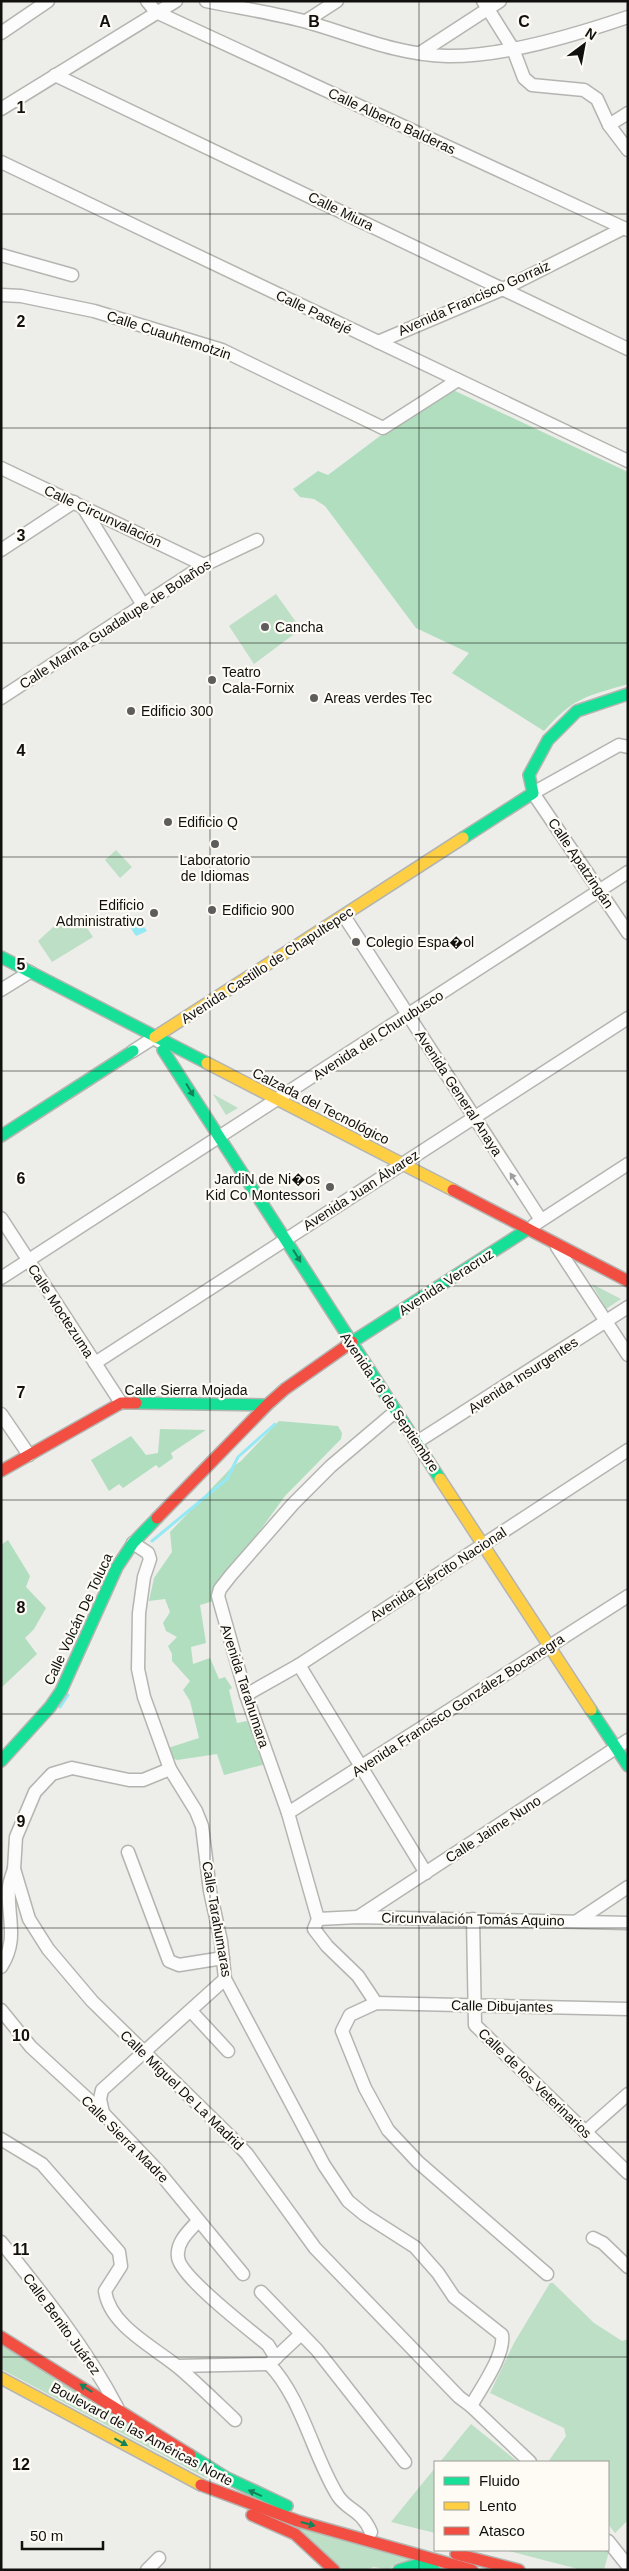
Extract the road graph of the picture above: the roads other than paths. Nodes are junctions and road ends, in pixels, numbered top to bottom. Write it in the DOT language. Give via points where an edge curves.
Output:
graph roads {
  1 [pos="48,1"];
  2 [pos="147,1"];
  3 [pos="176,1"];
  4 [pos="206,1"];
  5 [pos="337,1"];
  6 [pos="500,1"];
  7 [pos="486,5"];
  8 [pos="156,12"];
  9 [pos="628,17"];
  10 [pos="306,21"];
  11 [pos="1,32"];
  12 [pos="513,49"];
  13 [pos="420,53"];
  14 [pos="55,74"];
  15 [pos="1,109"];
  16 [pos="628,114"];
  17 [pos="608,125"];
  18 [pos="628,150"];
  19 [pos="1,162"];
  20 [pos="626,229"];
  21 [pos="1,255"];
  22 [pos="72,275"];
  23 [pos="503,289"];
  24 [pos="1,294"];
  25 [pos="378,342"];
  26 [pos="628,349"];
  27 [pos="458,380"];
  28 [pos="628,461"];
  29 [pos="1,468"];
  30 [pos="78,505"];
  31 [pos="257,540"];
  32 [pos="1,550"];
  33 [pos="204,565"];
  34 [pos="142,605"];
  35 [pos="628,694"];
  36 [pos="1,698"];
  37 [pos="626,746"];
  38 [pos="533,793"];
  39 [pos="628,872"];
  40 [pos="601,891"];
  41 [pos="344,916"];
  42 [pos="628,933"];
  43 [pos="1,957"];
  44 [pos="30,972"];
  45 [pos="1,990"];
  46 [pos="409,1015"];
  47 [pos="628,1018"];
  48 [pos="154,1037"];
  49 [pos="163,1050"];
  50 [pos="133,1051"];
  51 [pos="278,1100"];
  52 [pos="474,1117"];
  53 [pos="1,1136"];
  54 [pos="219,1138"];
  55 [pos="401,1164"];
  56 [pos="628,1164"];
  57 [pos="1,1218"];
  58 [pos="541,1220"];
  59 [pos="528,1229"];
  60 [pos="286,1239"];
  61 [pos="554,1243"];
  62 [pos="29,1260"];
  63 [pos="1,1278"];
  64 [pos="628,1281"];
  65 [pos="628,1307"];
  66 [pos="606,1321"];
  67 [pos="351,1343"];
  68 [pos="628,1356"];
  69 [pos="95,1363"];
  70 [pos="121,1403"];
  71 [pos="268,1405"];
  72 [pos="396,1411"];
  73 [pos="1,1414"];
  74 [pos="417,1442"];
  75 [pos="628,1450"];
  76 [pos="29,1455"];
  77 [pos="1,1471"];
  78 [pos="133,1543"];
  79 [pos="484,1544"];
  80 [pos="628,1596"];
  81 [pos="550,1646"];
  82 [pos="299,1665"];
  83 [pos="246,1695"];
  84 [pos="628,1740"];
  85 [pos="616,1748"];
  86 [pos="1,1761"];
  87 [pos="628,1766"];
  88 [pos="170,1768"];
  89 [pos="360,1768"];
  90 [pos="288,1813"];
  91 [pos="128,1852"];
  92 [pos="14,1869"];
  93 [pos="426,1873"];
  94 [pos="628,1887"];
  95 [pos="358,1917"];
  96 [pos="318,1919"];
  97 [pos="473,1919"];
  98 [pos="577,1921"];
  99 [pos="628,1923"];
  100 [pos="222,1958"];
  101 [pos="1,1968"];
  102 [pos="225,1979"];
  103 [pos="376,2003"];
  104 [pos="473,2006"];
  105 [pos="628,2009"];
  106 [pos="1,2010"];
  107 [pos="191,2011"];
  108 [pos="228,2051"];
  109 [pos="144,2053"];
  110 [pos="628,2094"];
  111 [pos="103,2113"];
  112 [pos="585,2132"];
  113 [pos="1,2139"];
  114 [pos="628,2173"];
  115 [pos="198,2221"];
  116 [pos="593,2238"];
  117 [pos="1,2242"];
  118 [pos="628,2267"];
  119 [pos="243,2274"];
  120 [pos="547,2274"];
  121 [pos="260,2292"];
  122 [pos="300,2334"];
  123 [pos="1,2337"];
  124 [pos="272,2361"];
  125 [pos="177,2366"];
  126 [pos="1,2378"];
  127 [pos="471,2406"];
  128 [pos="118,2409"];
  129 [pos="235,2420"];
  130 [pos="148,2457"];
  131 [pos="529,2461"];
  132 [pos="405,2462"];
  133 [pos="371,2532"];
  134 [pos="609,2542"];
  135 [pos="434,2548"];
  136 [pos="445,2551"];
  137 [pos="159,2558"];
  138 [pos="628,2566"];
  139 [pos="146,2570"];
  140 [pos="334,2570"];
  141 [pos="399,2570"];
  142 [pos="434,2570"];
  143 [pos="472,2570"];
  144 [pos="519,2570"];
  1 -- 11 [label="street"];
  2 -- 8 [label="street"];
  3 -- 8 [label="street"];
  4 -- 10 [label="street"];
  5 -- 10 [label="street"];
  6 -- 7 [label="street"];
  7 -- 12 [label="street"];
  7 -- 13 [label="street"];
  8 -- 14 [label="street"];
  8 -- 20 [label="street, Calle Alberto Balderas"];
  9 -- 12 [label="street"];
  10 -- 13 [label="street" via="372,43"];
  12 -- 13 [label="street" via="475,55"];
  12 -- 17 [label="street" via="524,78 532,85 584,90 597,99"];
  14 -- 15 [label="street"];
  14 -- 23 [label="street, Calle Miura"];
  16 -- 17 [label="street"];
  17 -- 18 [label="street"];
  19 -- 25 [label="street, Calle Pastejé"];
  20 -- 23 [label="street, Avenida Francisco Gorraiz"];
  21 -- 22 [label="street"];
  23 -- 25 [label="street, Avenida Francisco Gorraiz"];
  23 -- 26 [label="street, Calle Miura"];
  24 -- 27 [label="street, Calle Cuauhtemotzin" via="94,311 222,350 383,428"];
  25 -- 27 [label="street, Calle Pastejé"];
  27 -- 28 [label="street, Calle Pastejé"];
  29 -- 30 [label="street, Calle Circunvalación"];
  30 -- 32 [label="street"];
  30 -- 33 [label="street, Calle Circunvalación"];
  30 -- 34 [label="street"];
  31 -- 33 [label="street, Calle Marina Guadalupe de Bolaños"];
  33 -- 34 [label="street, Calle Marina Guadalupe de Bolaños"];
  34 -- 36 [label="street, Calle Marina Guadalupe de Bolaños"];
  35 -- 38 [label="main road" via="577,711 554,734 529,775"];
  37 -- 38 [label="street, Avenida Castillo de Chapultepec" via="618,745"];
  38 -- 40 [label="street, Calle Apatzingán"];
  38 -- 41 [label="main road, Avenida Castillo de Chapultepec"];
  39 -- 40 [label="street, Avenida del Churubusco"];
  40 -- 42 [label="street, Calle Apatzingán"];
  40 -- 46 [label="street, Avenida del Churubusco"];
  41 -- 46 [label="street, Avenida General Anaya"];
  41 -- 48 [label="main road, Avenida Castillo de Chapultepec"];
  43 -- 44 [label="main road, Calzada del Tecnológico"];
  44 -- 45 [label="street"];
  44 -- 48 [label="main road, Calzada del Tecnológico"];
  46 -- 51 [label="street, Avenida del Churubusco"];
  46 -- 52 [label="street, Avenida General Anaya"];
  47 -- 52 [label="street, Avenida Juan Álvarez"];
  48 -- 49 [label="street, Avenida 16 de Septiembre"];
  48 -- 50 [label="street, Avenida Castillo de Chapultepec"];
  48 -- 51 [label="main road, Calzada del Tecnológico"];
  49 -- 54 [label="main road, Avenida 16 de Septiembre, one-way"];
  50 -- 53 [label="main road, Avenida Castillo de Chapultepec"];
  51 -- 54 [label="street, Avenida del Churubusco"];
  51 -- 55 [label="main road, Calzada del Tecnológico"];
  52 -- 55 [label="street, Avenida Juan Álvarez"];
  58 -- 52 [label="street, Avenida General Anaya, one-way"];
  54 -- 60 [label="main road, Avenida 16 de Septiembre"];
  54 -- 62 [label="street, Avenida del Churubusco"];
  55 -- 59 [label="main road, Calzada del Tecnológico"];
  55 -- 60 [label="street, Avenida Juan Álvarez"];
  56 -- 58 [label="street, Avenida Veracruz"];
  57 -- 62 [label="street, Calle Moctezuma"];
  58 -- 59 [label="street, Avenida Veracruz"];
  59 -- 61 [label="main road, Calzada del Tecnológico"];
  59 -- 67 [label="main road, Avenida Veracruz"];
  60 -- 67 [label="main road, Avenida 16 de Septiembre, one-way"];
  60 -- 69 [label="street, Avenida Juan Álvarez"];
  61 -- 64 [label="main road, Calzada del Tecnológico"];
  61 -- 66 [label="street"];
  62 -- 63 [label="street, Avenida del Churubusco"];
  62 -- 69 [label="street, Calle Moctezuma"];
  65 -- 66 [label="street, Avenida Insurgentes"];
  66 -- 68 [label="street"];
  66 -- 74 [label="street, Avenida Insurgentes"];
  67 -- 71 [label="main road, Avenida Veracruz" via="285,1388"];
  67 -- 72 [label="main road, Avenida 16 de Septiembre"];
  69 -- 70 [label="street, Calle Moctezuma"];
  70 -- 71 [label="main road, Calle Sierra Mojada"];
  70 -- 76 [label="main road, Calle Sierra Mojada"];
  71 -- 78 [label="main road, Calle Volcán De Toluca"];
  72 -- 74 [label="main road, Avenida 16 de Septiembre"];
  72 -- 83 [label="street, Avenida Tarahumara" via="331,1466 293,1504 220,1589 218,1596"];
  73 -- 76 [label="street"];
  74 -- 79 [label="main road, Avenida 16 de Septiembre"];
  75 -- 79 [label="street, Avenida Ejército Nacional"];
  76 -- 77 [label="main road, Calle Sierra Mojada"];
  78 -- 86 [label="main road, Calle Volcán De Toluca" via="117,1567 61,1691 50,1708"];
  78 -- 88 [label="street, Calle Tarahumaras" via="148,1553 150,1559 139,1613 138,1669 144,1697"];
  79 -- 81 [label="main road, Avenida 16 de Septiembre"];
  79 -- 82 [label="street, Avenida Ejército Nacional"];
  80 -- 81 [label="street, Avenida Francisco González Bocanegra"];
  81 -- 85 [label="main road, Avenida 16 de Septiembre"];
  81 -- 89 [label="street, Avenida Francisco González Bocanegra"];
  82 -- 83 [label="street, Avenida Ejército Nacional"];
  82 -- 89 [label="street"];
  83 -- 90 [label="street, Avenida Tarahumara"];
  84 -- 85 [label="street, Calle Jaime Nuno"];
  85 -- 87 [label="main road, Avenida 16 de Septiembre"];
  85 -- 93 [label="street, Calle Jaime Nuno"];
  88 -- 92 [label="street, Calle Miguel De La Madrid" via="143,1780 72,1768 52,1774 35,1792 27,1809 16,1838"];
  88 -- 100 [label="street, Calle Tarahumaras" via="202,1826"];
  89 -- 90 [label="street, Avenida Francisco González Bocanegra"];
  89 -- 93 [label="street"];
  90 -- 96 [label="street, Avenida Tarahumara"];
  91 -- 100 [label="street" via="169,1961 179,1965"];
  92 -- 101 [label="street" via="9,1887 12,1938 9,1955"];
  92 -- 109 [label="street, Calle Miguel De La Madrid" via="29,1919 48,1949 92,2001"];
  93 -- 95 [label="street, Calle Jaime Nuno"];
  94 -- 98 [label="street"];
  95 -- 96 [label="street, Circunvalación Tomás Aquino"];
  95 -- 97 [label="street, Circunvalación Tomás Aquino"];
  96 -- 103 [label="street, Avenida Tarahumara" via="314,1929 316,1934 358,1976"];
  97 -- 98 [label="street, Circunvalación Tomás Aquino"];
  97 -- 104 [label="street, Calle de los Veterinarios"];
  98 -- 99 [label="street, Circunvalación Tomás Aquino"];
  100 -- 102 [label="street, Calle Tarahumaras"];
  102 -- 107 [label="street"];
  102 -- 127 [label="street, Calle Tarahumaras" via="324,2165 348,2201 415,2247 454,2297 502,2335 503,2342 494,2364"];
  103 -- 104 [label="street, Calle Dibujantes"];
  103 -- 120 [label="street" via="350,2014 342,2031 365,2088 388,2130 418,2162"];
  104 -- 105 [label="street, Calle Dibujantes"];
  104 -- 112 [label="street, Calle de los Veterinarios" via="475,2025"];
  106 -- 111 [label="street, Calle Sierra Madre" via="31,2047"];
  107 -- 108 [label="street"];
  107 -- 109 [label="street"];
  109 -- 111 [label="street" via="102,2090"];
  109 -- 127 [label="street, Calle Miguel De La Madrid" via="247,2154 315,2248"];
  110 -- 112 [label="street"];
  111 -- 115 [label="street, Calle Sierra Madre" via="159,2172"];
  112 -- 114 [label="street, Calle de los Veterinarios"];
  113 -- 125 [label="street" via="42,2164 113,2244 121,2266 105,2291 109,2302 134,2335"];
  115 -- 119 [label="street, Calle Sierra Madre"];
  115 -- 124 [label="street" via="182,2240 178,2262 195,2283 268,2345"];
  116 -- 118 [label="street" via="603,2243"];
  117 -- 128 [label="street, Calle Benito Juárez" via="101,2375"];
  121 -- 122 [label="street"];
  122 -- 124 [label="street"];
  122 -- 132 [label="street" via="317,2350"];
  128 -- 123 [label="main road, Boulevard de las Américas Norte, one-way"];
  124 -- 125 [label="street"];
  124 -- 133 [label="street" via="339,2497 360,2514"];
  125 -- 129 [label="street"];
  126 -- 130 [label="main road, Boulevard de las Américas Norte, one-way"];
  127 -- 131 [label="street, Calle Miguel De La Madrid"];
  133 -- 128 [label="main road, Boulevard de las Américas Norte, one-way" via="288,2506 246,2488"];
  130 -- 140 [label="main road" via="175,2483 288,2529"];
  130 -- 143 [label="main road, Boulevard de las Américas Norte, one-way" via="252,2507"];
  133 -- 135 [label="main road, Boulevard de las Américas Norte"];
  134 -- 138 [label="street"];
  136 -- 144 [label="main road"];
  137 -- 139 [label="street"];
  141 -- 142 [label="main road" via="416,2565"];
}
